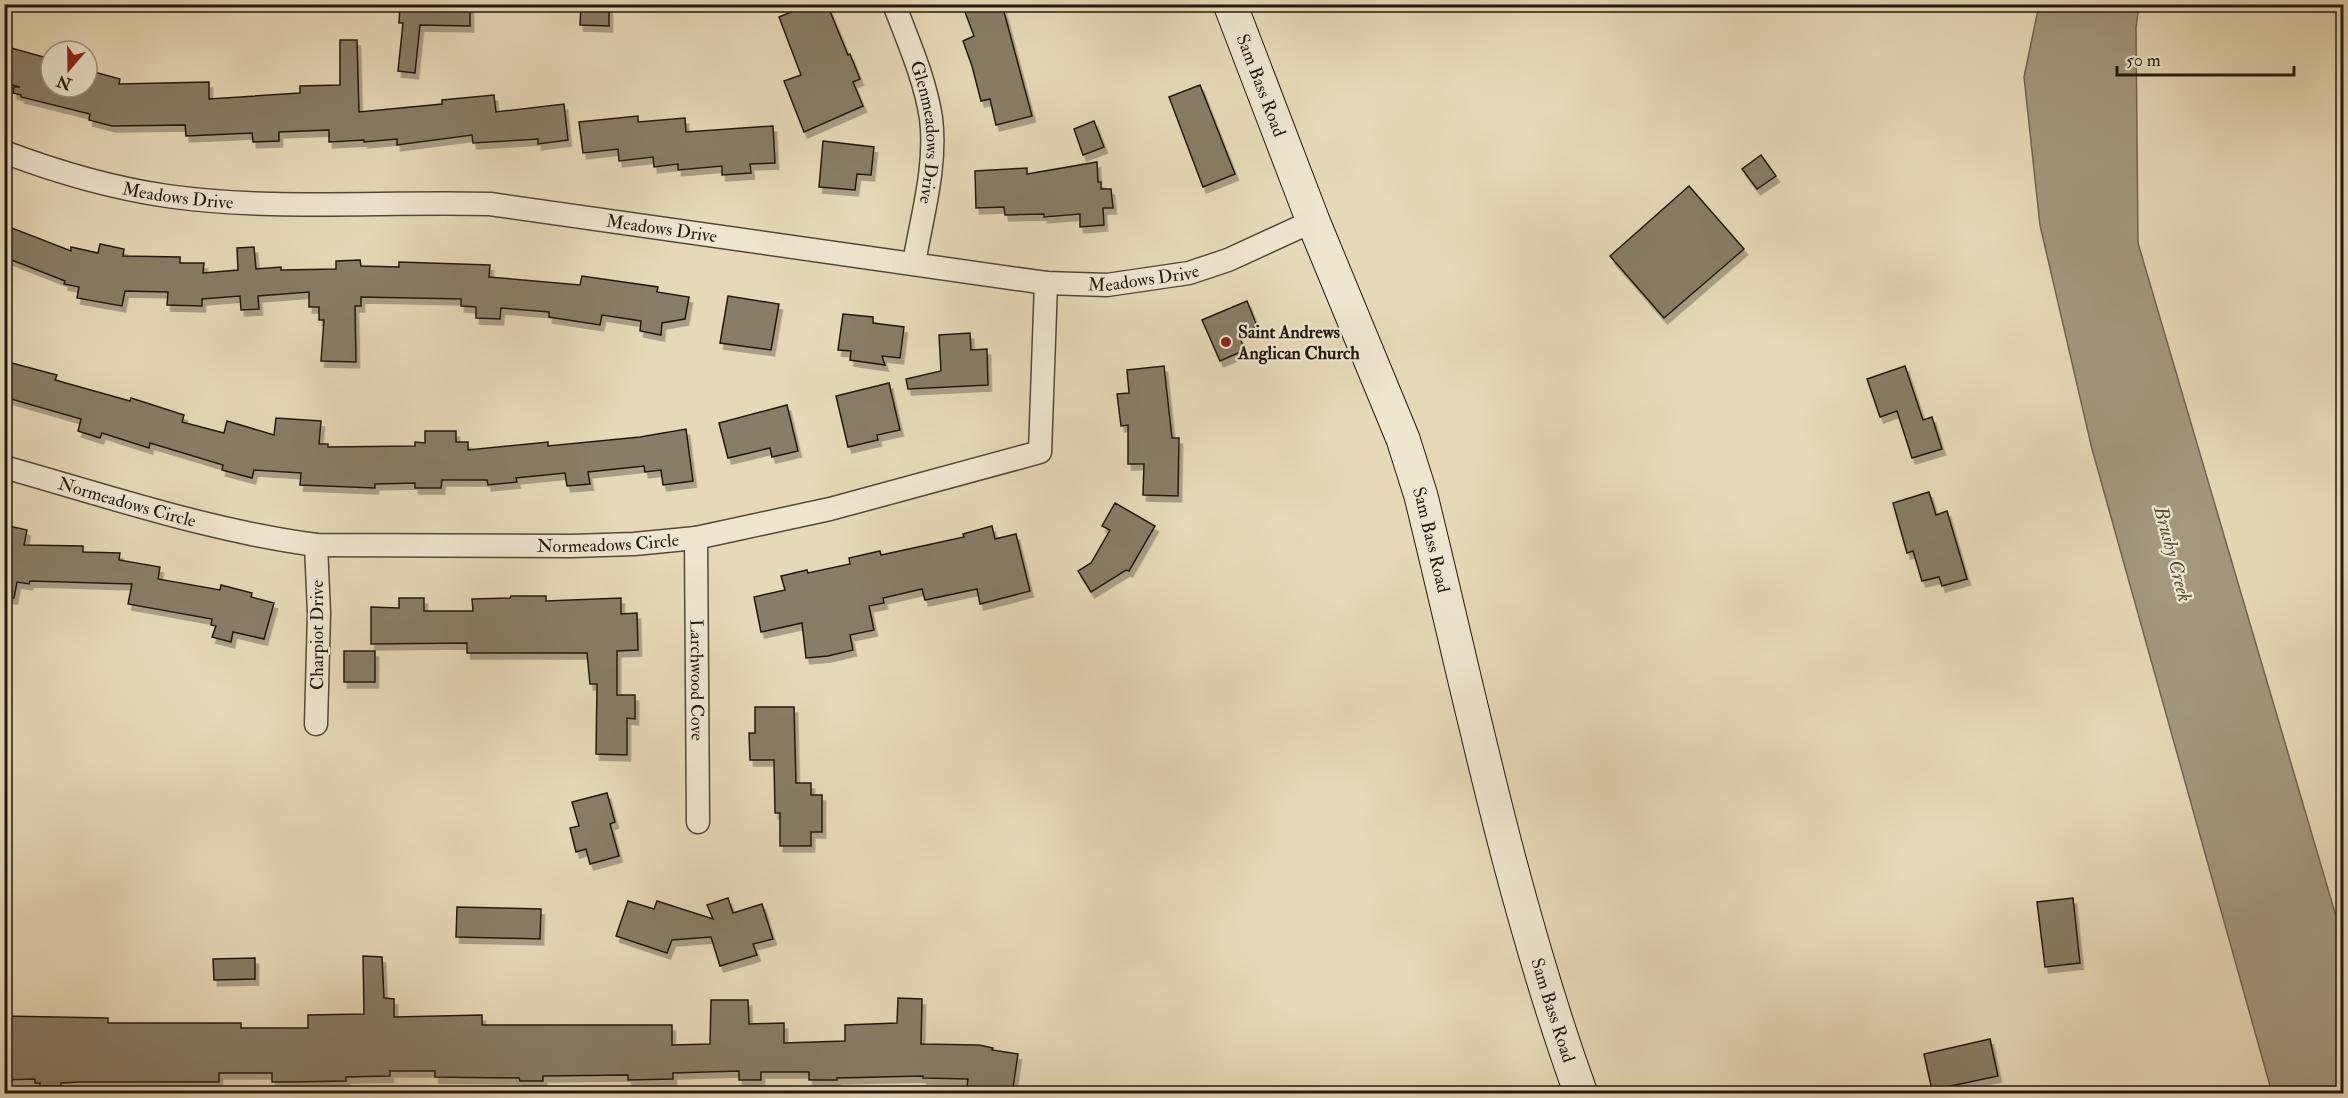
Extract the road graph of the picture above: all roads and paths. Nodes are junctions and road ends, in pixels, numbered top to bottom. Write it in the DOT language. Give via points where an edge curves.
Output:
graph roads {
  1 [pos="894,4"];
  2 [pos="1230,4"];
  3 [pos="4,152"];
  4 [pos="1313,221"];
  5 [pos="914,263"];
  6 [pos="1046,283"];
  7 [pos="4,467"];
  8 [pos="696,538"];
  9 [pos="316,545"];
  10 [pos="316,724"];
  11 [pos="698,822"];
  12 [pos="1581,1094"];
  1 -- 5 [label="street, Glenmeadows Drive" via="913,52 931,120 931,169"];
  2 -- 4 [label="main road, Sam Bass Road"];
  3 -- 5 [label="street, Meadows Drive" via="90,180 168,196 308,204 490,204"];
  4 -- 6 [label="street, Meadows Drive" via="1228,260 1189,273 1107,285"];
  4 -- 12 [label="main road, Sam Bass Road" via="1403,439 1421,496 1519,899"];
  5 -- 6 [label="street, Meadows Drive"];
  6 -- 8 [label="street, Normeadows Circle" via="1040,452 830,509"];
  7 -- 9 [label="street, Normeadows Circle" via="160,512 276,540"];
  8 -- 9 [label="street, Normeadows Circle" via="582,546"];
  8 -- 11 [label="street, Larchwood Cove"];
  9 -- 10 [label="street, Charpiot Drive"];
}
